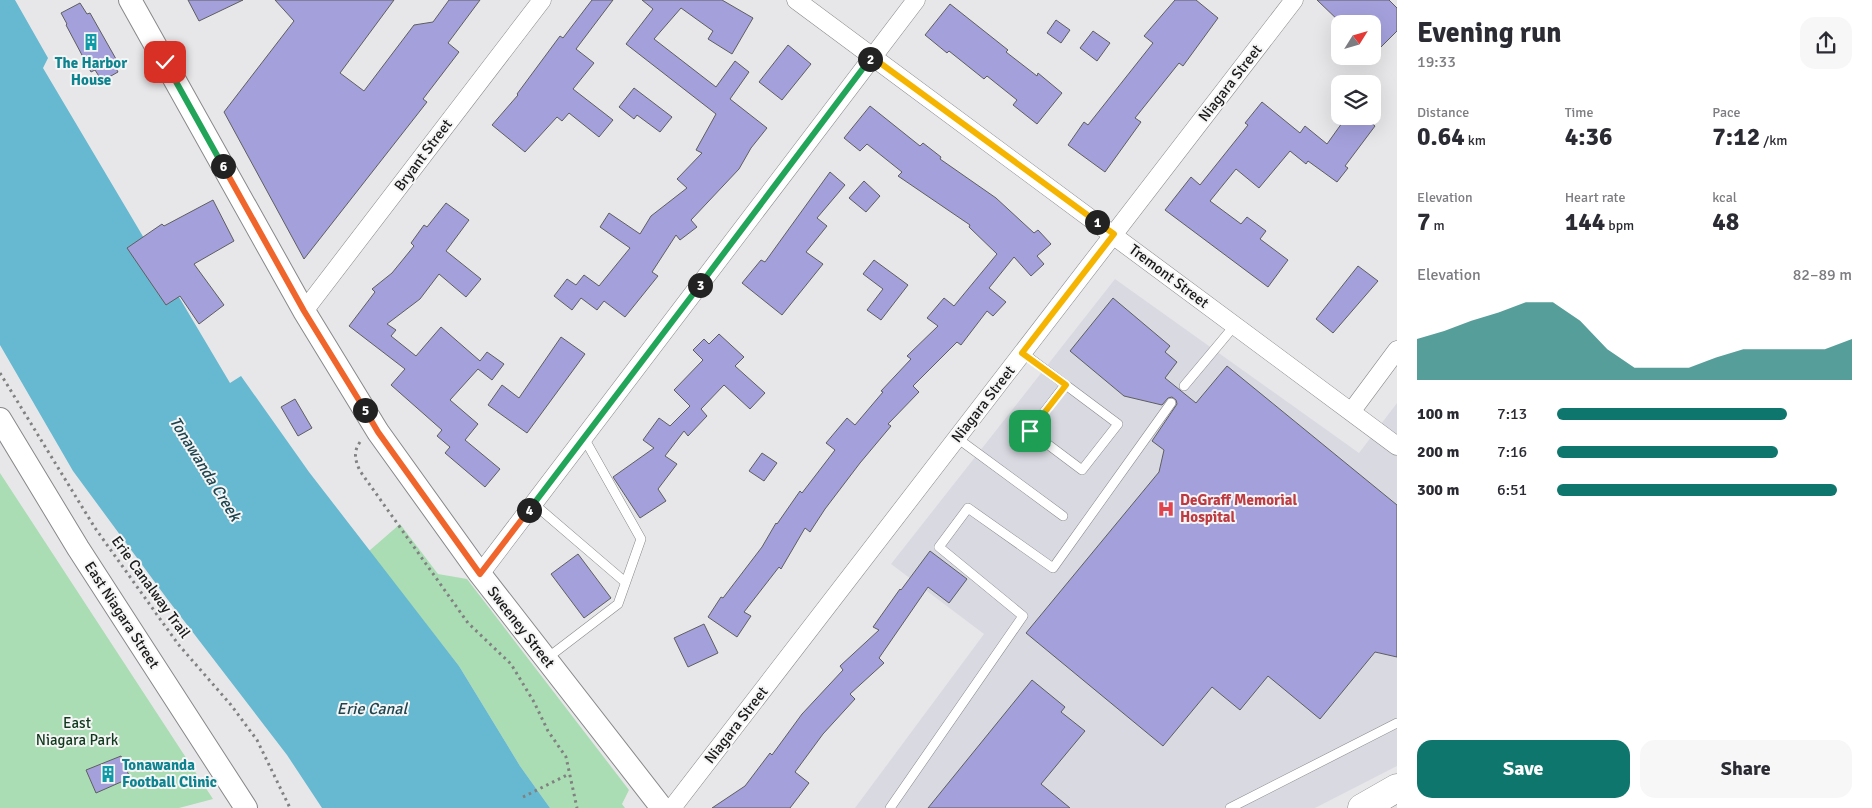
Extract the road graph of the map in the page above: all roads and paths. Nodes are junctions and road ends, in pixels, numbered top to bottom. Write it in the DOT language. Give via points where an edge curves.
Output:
graph roads {
  1 [pos="130,0"];
  2 [pos="542,0"];
  3 [pos="796,0"];
  4 [pos="916,0"];
  5 [pos="1294,0"];
  6 [pos="872,57"];
  7 [pos="1114,234"];
  8 [pos="304,311"];
  9 [pos="1235,325"];
  10 [pos="1397,350"];
  11 [pos="1022,353"];
  12 [pos="0,373"];
  13 [pos="1066,385"];
  14 [pos="1184,386"];
  15 [pos="1171,403"];
  16 [pos="1350,412"];
  17 [pos="0,419"];
  18 [pos="584,438"];
  19 [pos="957,438"];
  20 [pos="364,439"];
  21 [pos="1397,446"];
  22 [pos="534,504"];
  23 [pos="1063,516"];
  24 [pos="480,574"];
  25 [pos="626,582"];
  26 [pos="546,660"];
  27 [pos="1397,723"];
  28 [pos="569,773"];
  29 [pos="1397,788"];
  30 [pos="523,797"];
  31 [pos="246,808"];
  32 [pos="290,808"];
  33 [pos="577,808"];
  34 [pos="662,808"];
  35 [pos="672,808"];
  36 [pos="890,808"];
  37 [pos="1230,808"];
  38 [pos="1362,808"];
  1 -- 8 [label="street, Sweeney Street"];
  2 -- 8 [label="street, Bryant Street"];
  3 -- 6 [label="street, Tremont Street"];
  4 -- 6 [label="street"];
  5 -- 7 [label="street, Niagara Street"];
  6 -- 7 [label="street, Tremont Street"];
  6 -- 18 [label="street"];
  7 -- 9 [label="street, Tremont Street"];
  7 -- 11 [label="street, Niagara Street"];
  8 -- 24 [label="street, Sweeney Street" via="378,432"];
  9 -- 14 [label="lane"];
  9 -- 16 [label="street, Tremont Street"];
  10 -- 16 [label="street"];
  11 -- 13 [label="lane"];
  11 -- 19 [label="street, Niagara Street"];
  12 -- 32 [label="path, Erie Canalway Trail" via="94,528 178,644 232,705 256,740"];
  13 -- 13 [label="lane" via="1118,424 1082,470 1030,431"];
  15 -- 36 [label="lane" via="1053,568 968,508 939,547 1023,616"];
  16 -- 21 [label="street, Tremont Street"];
  17 -- 31 [label="street, East Niagara Street" via="73,540"];
  18 -- 22 [label="street"];
  18 -- 25 [label="lane" via="640,539"];
  19 -- 23 [label="lane"];
  19 -- 35 [label="street, Niagara Street"];
  20 -- 28 [label="path" via="356,451 355,460 360,471 468,623 510,664 566,758"];
  22 -- 24 [label="street"];
  22 -- 25 [label="lane"];
  24 -- 26 [label="street, Sweeney Street"];
  25 -- 26 [label="lane" via="618,604"];
  26 -- 34 [label="street, Sweeney Street"];
  27 -- 37 [label="lane"];
  28 -- 30 [label="path"];
  28 -- 33 [label="path"];
  29 -- 38 [label="main road"];
}
